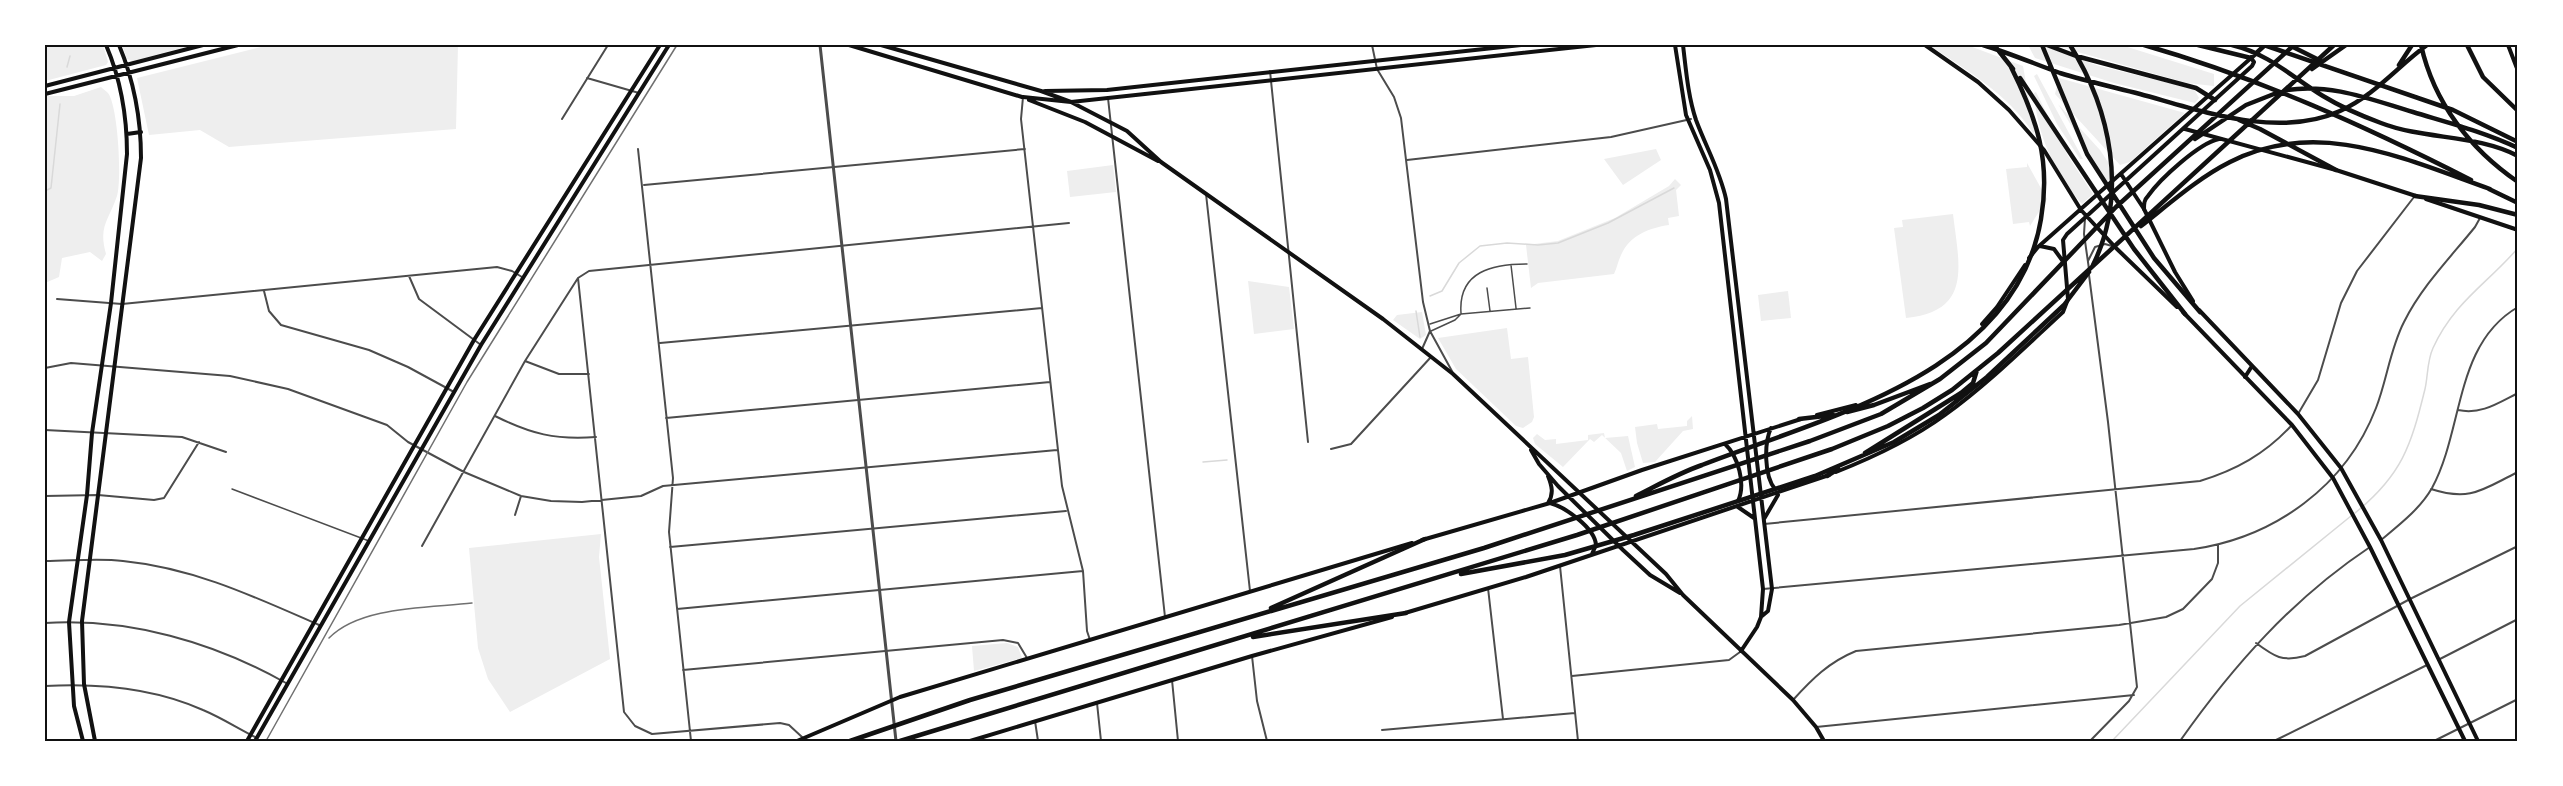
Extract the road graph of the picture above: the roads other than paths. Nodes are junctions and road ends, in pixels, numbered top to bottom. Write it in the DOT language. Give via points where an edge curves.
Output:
graph roads {
  1 [pos="106,45"];
  2 [pos="119,45"];
  3 [pos="204,45"];
  4 [pos="238,45"];
  5 [pos="608,45"];
  6 [pos="660,45"];
  7 [pos="669,45"];
  8 [pos="820,45"];
  9 [pos="849,45"];
  10 [pos="881,45"];
  11 [pos="1372,45"];
  12 [pos="1521,45"];
  13 [pos="1527,45"];
  14 [pos="1596,45"];
  15 [pos="1675,45"];
  16 [pos="1683,45"];
  17 [pos="1925,45"];
  18 [pos="1988,45"];
  19 [pos="2042,45"];
  20 [pos="2047,45"];
  21 [pos="2070,45"];
  22 [pos="2144,45"];
  23 [pos="2198,45"];
  24 [pos="2232,45"];
  25 [pos="2264,45"];
  26 [pos="2292,45"];
  27 [pos="2334,45"];
  28 [pos="2346,45"];
  29 [pos="2412,45"];
  30 [pos="2421,45"];
  31 [pos="2427,45"];
  32 [pos="2467,45"];
  33 [pos="2508,45"];
  34 [pos="1566,47"];
  35 [pos="1464,51"];
  36 [pos="1528,52"];
  37 [pos="2251,58"];
  38 [pos="1465,59"];
  39 [pos="1375,61"];
  40 [pos="126,64"];
  41 [pos="2012,67"];
  42 [pos="2331,67"];
  43 [pos="115,68"];
  44 [pos="1377,69"];
  45 [pos="1270,71"];
  46 [pos="2518,71"];
  47 [pos="129,73"];
  48 [pos="117,76"];
  49 [pos="2390,76"];
  50 [pos="587,78"];
  51 [pos="1212,78"];
  52 [pos="1271,80"];
  53 [pos="1160,84"];
  54 [pos="2290,85"];
  55 [pos="45,86"];
  56 [pos="1212,86"];
  57 [pos="1107,90"];
  58 [pos="632,91"];
  59 [pos="1041,91"];
  60 [pos="1161,92"];
  61 [pos="639,93"];
  62 [pos="45,94"];
  63 [pos="2210,95"];
  64 [pos="1023,97"];
  65 [pos="1108,98"];
  66 [pos="2215,100"];
  67 [pos="1071,102"];
  68 [pos="2518,111"];
  69 [pos="2222,115"];
  70 [pos="2183,118"];
  71 [pos="562,119"];
  72 [pos="1689,120"];
  73 [pos="1111,122"];
  74 [pos="2184,129"];
  75 [pos="141,132"];
  76 [pos="127,134"];
  77 [pos="1112,137"];
  78 [pos="2221,138"];
  79 [pos="2518,142"];
  80 [pos="2518,148"];
  81 [pos="638,149"];
  82 [pos="1025,149"];
  83 [pos="2174,154"];
  84 [pos="2518,156"];
  85 [pos="1407,160"];
  86 [pos="1161,162"];
  87 [pos="834,167"];
  88 [pos="2336,170"];
  89 [pos="2121,174"];
  90 [pos="2124,180"];
  91 [pos="2518,182"];
  92 [pos="644,185"];
  93 [pos="2490,189"];
  94 [pos="1206,194"];
  95 [pos="2415,195"];
  96 [pos="2518,203"];
  97 [pos="2081,210"];
  98 [pos="2144,210"];
  99 [pos="2518,215"];
  100 [pos="2085,216"];
  101 [pos="2480,217"];
  102 [pos="1069,224"];
  103 [pos="1730,224"];
  104 [pos="1722,226"];
  105 [pos="1033,227"];
  106 [pos="2518,230"];
  107 [pos="843,246"];
  108 [pos="2038,247"];
  109 [pos="2116,247"];
  110 [pos="1289,252"];
  111 [pos="2088,263"];
  112 [pos="1511,264"];
  113 [pos="1527,264"];
  114 [pos="2064,264"];
  115 [pos="651,265"];
  116 [pos="516,273"];
  117 [pos="409,276"];
  118 [pos="522,277"];
  119 [pos="578,278"];
  120 [pos="1487,288"];
  121 [pos="264,291"];
  122 [pos="57,299"];
  123 [pos="111,303"];
  124 [pos="122,304"];
  125 [pos="2518,307"];
  126 [pos="1042,308"];
  127 [pos="1530,308"];
  128 [pos="1516,309"];
  129 [pos="1490,312"];
  130 [pos="2200,312"];
  131 [pos="1461,314"];
  132 [pos="2185,314"];
  133 [pos="851,325"];
  134 [pos="1429,325"];
  135 [pos="1430,331"];
  136 [pos="474,340"];
  137 [pos="660,343"];
  138 [pos="481,345"];
  139 [pos="1422,349"];
  140 [pos="1432,357"];
  141 [pos="525,361"];
  142 [pos="103,365"];
  143 [pos="114,366"];
  144 [pos="2252,366"];
  145 [pos="45,368"];
  146 [pos="1978,369"];
  147 [pos="590,374"];
  148 [pos="1454,374"];
  149 [pos="2245,377"];
  150 [pos="1941,380"];
  151 [pos="1050,382"];
  152 [pos="447,388"];
  153 [pos="454,392"];
  154 [pos="2518,393"];
  155 [pos="859,399"];
  156 [pos="2458,410"];
  157 [pos="2298,414"];
  158 [pos="495,416"];
  159 [pos="666,418"];
  160 [pos="1799,419"];
  161 [pos="2292,425"];
  162 [pos="1772,427"];
  163 [pos="45,430"];
  164 [pos="92,433"];
  165 [pos="105,433"];
  166 [pos="1755,433"];
  167 [pos="1746,436"];
  168 [pos="596,437"];
  169 [pos="199,442"];
  170 [pos="1308,442"];
  171 [pos="1725,444"];
  172 [pos="415,445"];
  173 [pos="1529,447"];
  174 [pos="422,449"];
  175 [pos="1331,449"];
  176 [pos="1057,450"];
  177 [pos="226,452"];
  178 [pos="866,467"];
  179 [pos="2341,468"];
  180 [pos="464,472"];
  181 [pos="2518,472"];
  182 [pos="1547,473"];
  183 [pos="1827,476"];
  184 [pos="2332,478"];
  185 [pos="672,486"];
  186 [pos="232,489"];
  187 [pos="2431,489"];
  188 [pos="2115,490"];
  189 [pos="1580,492"];
  190 [pos="1779,493"];
  191 [pos="87,495"];
  192 [pos="98,495"];
  193 [pos="45,496"];
  194 [pos="521,496"];
  195 [pos="1569,496"];
  196 [pos="1761,499"];
  197 [pos="602,500"];
  198 [pos="1752,502"];
  199 [pos="1548,503"];
  200 [pos="1621,504"];
  201 [pos="1736,507"];
  202 [pos="1066,511"];
  203 [pos="515,515"];
  204 [pos="1755,520"];
  205 [pos="1764,522"];
  206 [pos="872,528"];
  207 [pos="362,538"];
  208 [pos="1425,539"];
  209 [pos="2381,540"];
  210 [pos="370,542"];
  211 [pos="1631,542"];
  212 [pos="2217,544"];
  213 [pos="422,546"];
  214 [pos="1619,546"];
  215 [pos="2518,546"];
  216 [pos="670,547"];
  217 [pos="2370,547"];
  218 [pos="1591,555"];
  219 [pos="2122,556"];
  220 [pos="45,561"];
  221 [pos="76,561"];
  222 [pos="89,561"];
  223 [pos="1560,566"];
  224 [pos="1083,571"];
  225 [pos="1443,577"];
  226 [pos="1488,588"];
  227 [pos="1763,589"];
  228 [pos="1772,589"];
  229 [pos="880,591"];
  230 [pos="1250,591"];
  231 [pos="1683,595"];
  232 [pos="2410,599"];
  233 [pos="2398,606"];
  234 [pos="677,609"];
  235 [pos="1406,612"];
  236 [pos="1259,614"];
  237 [pos="1761,617"];
  238 [pos="1165,618"];
  239 [pos="2518,619"];
  240 [pos="82,621"];
  241 [pos="69,622"];
  242 [pos="2130,622"];
  243 [pos="45,623"];
  244 [pos="315,623"];
  245 [pos="322,626"];
  246 [pos="1090,640"];
  247 [pos="1236,640"];
  248 [pos="2256,643"];
  249 [pos="885,651"];
  250 [pos="1741,651"];
  251 [pos="1252,656"];
  252 [pos="1028,658"];
  253 [pos="2438,660"];
  254 [pos="2427,665"];
  255 [pos="683,670"];
  256 [pos="1572,676"];
  257 [pos="282,680"];
  258 [pos="1172,680"];
  259 [pos="72,684"];
  260 [pos="84,684"];
  261 [pos="289,684"];
  262 [pos="45,686"];
  263 [pos="2134,695"];
  264 [pos="891,699"];
  265 [pos="2518,699"];
  266 [pos="1793,700"];
  267 [pos="1096,703"];
  268 [pos="1575,712"];
  269 [pos="1503,719"];
  270 [pos="1035,721"];
  271 [pos="2470,723"];
  272 [pos="1816,727"];
  273 [pos="2459,728"];
  274 [pos="1382,730"];
  275 [pos="690,732"];
  276 [pos="251,734"];
  277 [pos="803,738"];
  278 [pos="256,739"];
  279 [pos="976,740"];
  280 [pos="82,741"];
  281 [pos="94,741"];
  282 [pos="247,741"];
  283 [pos="691,741"];
  284 [pos="797,741"];
  285 [pos="850,741"];
  286 [pos="898,741"];
  287 [pos="970,741"];
  288 [pos="1038,741"];
  289 [pos="1101,741"];
  290 [pos="1178,741"];
  291 [pos="1267,741"];
  292 [pos="1578,741"];
  293 [pos="1824,741"];
  294 [pos="2090,741"];
  295 [pos="2180,741"];
  296 [pos="2274,741"];
  297 [pos="2434,741"];
  298 [pos="2465,741"];
  299 [pos="2478,741"];
  1 -- 43 [label="main road"];
  2 -- 40 [label="main road"];
  3 -- 40 [label="main road"];
  4 -- 47 [label="main road"];
  5 -- 50 [label="street"];
  6 -- 58 [label="main road"];
  7 -- 61 [label="main road"];
  8 -- 87 [label="street"];
  9 -- 64 [label="main road"];
  10 -- 59 [label="main road"];
  11 -- 39 [label="street"];
  12 -- 35 [label="main road"];
  13 -- 36 [label="main road"];
  14 -- 34 [label="main road"];
  15 -- 72 [label="main road" via="1682,100"];
  16 -- 103 [label="main road" via="1695,118 1723,183"];
  17 -- 97 [label="main road" via="1978,82 2009,110 2043,150"];
  18 -- 41 [label="highway"];
  18 -- 69 [label="highway" via="2063,74"];
  19 -- 130 [label="highway" via="2087,154 2143,243"];
  20 -- 63 [label="highway"];
  21 -- 225 [label="highway" via="2091,86 2111,156 2112,201 2107,228 2093,264 2073,294 1956,403 1894,442 1815,476 1565,555"];
  22 -- 93 [label="highway" via="2222,69 2313,104"];
  23 -- 37 [label="highway"];
  24 -- 84 [label="highway" via="2275,62 2326,98 2372,120 2410,132 2485,144"];
  25 -- 37 [label="highway"];
  25 -- 42 [label="highway"];
  26 -- 42 [label="highway"];
  26 -- 83 [label="highway"];
  27 -- 54 [label="highway"];
  28 -- 54 [label="highway"];
  29 -- 49 [label="highway"];
  30 -- 91 [label="highway" via="2447,110 2466,136"];
  31 -- 49 [label="highway"];
  32 -- 68 [label="highway" via="2483,77"];
  33 -- 46 [label="main road"];
  34 -- 36 [label="main road"];
  35 -- 38 [label="main road"];
  35 -- 39 [label="main road"];
  36 -- 38 [label="main road"];
  37 -- 63 [label="main road"];
  37 -- 66 [label="main road" via="2252,66"];
  38 -- 44 [label="main road"];
  39 -- 44 [label="street"];
  39 -- 45 [label="main road"];
  40 -- 43 [label="main road"];
  40 -- 47 [label="main road"];
  41 -- 132 [label="highway" via="2134,249"];
  41 -- 200 [label="highway" via="2040,137 2044,203 2039,233 2026,269 1996,316 1948,358 1901,384 1819,423 1713,460"];
  42 -- 79 [label="highway" via="2462,114"];
  43 -- 48 [label="main road"];
  43 -- 55 [label="main road"];
  44 -- 52 [label="main road"];
  44 -- 85 [label="street" via="1399,108"];
  45 -- 51 [label="main road"];
  45 -- 52 [label="street"];
  47 -- 48 [label="main road"];
  47 -- 75 [label="main road"];
  48 -- 62 [label="main road"];
  48 -- 76 [label="main road"];
  49 -- 69 [label="highway" via="2359,101 2313,120 2274,122"];
  50 -- 58 [label="street"];
  50 -- 71 [label="street"];
  51 -- 53 [label="main road"];
  51 -- 56 [label="main road"];
  52 -- 56 [label="main road"];
  52 -- 110 [label="street"];
  53 -- 57 [label="main road"];
  53 -- 60 [label="main road"];
  54 -- 109 [label="highway"];
  56 -- 60 [label="main road"];
  57 -- 59 [label="main road"];
  57 -- 65 [label="main road"];
  58 -- 61 [label="street"];
  58 -- 116 [label="main road"];
  59 -- 67 [label="main road"];
  60 -- 65 [label="main road"];
  61 -- 118 [label="main road"];
  63 -- 66 [label="highway"];
  63 -- 70 [label="main road"];
  64 -- 67 [label="main road"];
  64 -- 77 [label="main road"];
  64 -- 82 [label="street"];
  65 -- 67 [label="main road"];
  65 -- 73 [label="street"];
  66 -- 74 [label="main road"];
  67 -- 73 [label="main road"];
  69 -- 88 [label="highway" via="2260,129"];
  70 -- 74 [label="main road"];
  70 -- 89 [label="main road"];
  72 -- 85 [label="street" via="1603,139"];
  72 -- 104 [label="main road" via="1710,170"];
  73 -- 77 [label="street"];
  73 -- 86 [label="main road"];
  74 -- 78 [label="main road"];
  74 -- 90 [label="main road"];
  75 -- 76 [label="main road"];
  75 -- 124 [label="main road"];
  76 -- 123 [label="main road"];
  77 -- 86 [label="main road"];
  77 -- 238 [label="street"];
  78 -- 88 [label="main road"];
  78 -- 98 [label="main road" via="2179,165 2148,195"];
  80 -- 83 [label="highway" via="2486,134 2330,89 2288,89 2232,113"];
  81 -- 92 [label="street"];
  82 -- 87 [label="street"];
  82 -- 105 [label="street"];
  83 -- 150 [label="highway" via="2116,207 1986,344"];
  85 -- 134 [label="street" via="1419,276"];
  86 -- 94 [label="main road"];
  87 -- 92 [label="street"];
  87 -- 107 [label="street"];
  88 -- 95 [label="main road"];
  89 -- 90 [label="main road"];
  89 -- 97 [label="main road"];
  90 -- 98 [label="main road"];
  90 -- 100 [label="main road"];
  92 -- 115 [label="street"];
  93 -- 96 [label="highway"];
  93 -- 109 [label="highway" via="2393,155 2329,141 2293,142 2255,150 2209,174"];
  94 -- 110 [label="main road"];
  94 -- 230 [label="street"];
  95 -- 99 [label="highway"];
  95 -- 101 [label="main road"];
  95 -- 157 [label="street" via="2357,271 2341,303 2318,380"];
  97 -- 100 [label="main road"];
  97 -- 108 [label="main road"];
  98 -- 130 [label="main road"];
  100 -- 109 [label="main road"];
  100 -- 111 [label="street"];
  100 -- 114 [label="main road" via="2064,240"];
  101 -- 106 [label="main road"];
  101 -- 179 [label="street" via="2407,316 2370,423"];
  102 -- 105 [label="street"];
  103 -- 104 [label="main road"];
  103 -- 166 [label="main road"];
  104 -- 167 [label="main road"];
  105 -- 107 [label="street"];
  105 -- 126 [label="street"];
  107 -- 115 [label="street"];
  107 -- 133 [label="street"];
  108 -- 114 [label="main road" via="2054,249"];
  108 -- 160 [label="main road" via="1984,323 1934,368 1868,401"];
  109 -- 111 [label="street" via="2100,244 2092,251"];
  109 -- 132 [label="main road"];
  109 -- 146 [label="highway"];
  110 -- 139 [label="main road"];
  110 -- 170 [label="street"];
  111 -- 188 [label="street"];
  112 -- 113 [label="lane"];
  112 -- 128 [label="lane"];
  112 -- 131 [label="lane" via="1483,270 1470,280 1463,293"];
  114 -- 183 [label="main road" via="2068,299 2063,312 1984,384 1917,433"];
  115 -- 119 [label="street" via="589,271"];
  115 -- 137 [label="street"];
  116 -- 117 [label="street" via="497,267"];
  116 -- 118 [label="street"];
  116 -- 136 [label="main road"];
  117 -- 121 [label="street"];
  117 -- 136 [label="street" via="419,299"];
  118 -- 138 [label="main road"];
  119 -- 141 [label="street"];
  119 -- 147 [label="street"];
  120 -- 129 [label="lane"];
  121 -- 124 [label="street"];
  121 -- 152 [label="street" via="269,312 282,325 369,350"];
  122 -- 123 [label="street"];
  123 -- 124 [label="street"];
  123 -- 142 [label="main road"];
  124 -- 143 [label="main road"];
  125 -- 156 [label="street" via="2497,322 2479,346 2467,372"];
  126 -- 133 [label="street"];
  126 -- 151 [label="street"];
  127 -- 128 [label="lane"];
  128 -- 129 [label="lane"];
  129 -- 131 [label="lane"];
  130 -- 144 [label="main road"];
  131 -- 134 [label="lane"];
  131 -- 135 [label="lane"];
  132 -- 149 [label="main road"];
  133 -- 137 [label="street"];
  133 -- 155 [label="street"];
  134 -- 135 [label="street"];
  135 -- 139 [label="street"];
  135 -- 148 [label="street"];
  136 -- 138 [label="street"];
  136 -- 152 [label="main road"];
  137 -- 159 [label="street"];
  138 -- 153 [label="main road"];
  139 -- 140 [label="main road"];
  140 -- 148 [label="main road"];
  140 -- 175 [label="street" via="1351,444"];
  141 -- 147 [label="street" via="559,374"];
  141 -- 158 [label="street"];
  142 -- 143 [label="street"];
  142 -- 145 [label="street" via="71,363"];
  142 -- 164 [label="main road"];
  143 -- 165 [label="main road"];
  143 -- 172 [label="street" via="262,382 387,425"];
  144 -- 149 [label="main road"];
  144 -- 157 [label="main road"];
  146 -- 183 [label="highway" via="1973,383 1961,393"];
  146 -- 225 [label="highway" via="1938,399 1851,442"];
  147 -- 168 [label="street"];
  148 -- 173 [label="main road"];
  149 -- 161 [label="main road"];
  150 -- 160 [label="highway" via="1855,411"];
  150 -- 200 [label="highway" via="1844,430"];
  151 -- 155 [label="street"];
  151 -- 176 [label="street"];
  152 -- 153 [label="street"];
  152 -- 172 [label="main road"];
  153 -- 174 [label="main road"];
  154 -- 156 [label="street" via="2483,411"];
  155 -- 159 [label="street"];
  155 -- 178 [label="street"];
  156 -- 187 [label="street" via="2448,453"];
  157 -- 179 [label="main road"];
  158 -- 168 [label="street" via="544,436"];
  158 -- 180 [label="street"];
  159 -- 185 [label="street"];
  160 -- 162 [label="main road"];
  161 -- 184 [label="main road"];
  161 -- 188 [label="street" via="2252,460 2228,473 2200,481"];
  162 -- 166 [label="main road"];
  162 -- 190 [label="main road" via="1765,445 1772,487"];
  163 -- 164 [label="street"];
  164 -- 165 [label="street"];
  164 -- 191 [label="main road"];
  165 -- 169 [label="street" via="182,437"];
  165 -- 192 [label="main road"];
  166 -- 167 [label="main road"];
  166 -- 196 [label="main road"];
  167 -- 171 [label="main road"];
  167 -- 198 [label="main road"];
  168 -- 197 [label="street"];
  169 -- 177 [label="street"];
  169 -- 192 [label="street" via="164,498"];
  171 -- 189 [label="main road"];
  171 -- 201 [label="main road" via="1735,456 1742,486"];
  172 -- 174 [label="street"];
  172 -- 207 [label="main road"];
  173 -- 182 [label="main road"];
  173 -- 189 [label="main road"];
  174 -- 180 [label="street"];
  174 -- 210 [label="main road"];
  176 -- 178 [label="street"];
  176 -- 202 [label="street"];
  178 -- 185 [label="street"];
  178 -- 206 [label="street"];
  179 -- 184 [label="street"];
  179 -- 209 [label="main road"];
  180 -- 194 [label="street"];
  180 -- 213 [label="street"];
  181 -- 187 [label="street" via="2472,495 2449,495"];
  182 -- 195 [label="main road"];
  182 -- 199 [label="main road" via="1552,487"];
  183 -- 190 [label="main road"];
  184 -- 212 [label="street" via="2310,500 2276,523"];
  184 -- 217 [label="main road"];
  185 -- 197 [label="street" via="656,488 641,496"];
  185 -- 216 [label="street"];
  186 -- 207 [label="lane"];
  187 -- 209 [label="street" via="2406,519"];
  188 -- 205 [label="street"];
  188 -- 219 [label="street"];
  189 -- 195 [label="main road"];
  189 -- 211 [label="main road"];
  190 -- 196 [label="main road"];
  190 -- 205 [label="main road"];
  191 -- 192 [label="street"];
  191 -- 193 [label="street"];
  191 -- 221 [label="main road"];
  192 -- 222 [label="main road"];
  194 -- 197 [label="street" via="567,503"];
  194 -- 203 [label="street"];
  195 -- 199 [label="main road"];
  195 -- 214 [label="main road"];
  196 -- 198 [label="main road"];
  196 -- 205 [label="main road"];
  197 -- 275 [label="street" via="622,706 634,726 652,734"];
  198 -- 201 [label="main road"];
  198 -- 204 [label="main road"];
  199 -- 208 [label="main road"];
  199 -- 218 [label="main road" via="1565,508 1594,536 1596,545"];
  200 -- 236 [label="highway"];
  201 -- 204 [label="main road"];
  201 -- 211 [label="main road"];
  202 -- 206 [label="street"];
  202 -- 224 [label="street"];
  204 -- 227 [label="main road"];
  205 -- 228 [label="main road"];
  206 -- 216 [label="street"];
  206 -- 229 [label="street"];
  207 -- 210 [label="lane"];
  207 -- 244 [label="main road"];
  208 -- 230 [label="main road"];
  208 -- 236 [label="highway"];
  209 -- 232 [label="main road"];
  210 -- 245 [label="main road"];
  211 -- 214 [label="main road"];
  211 -- 231 [label="main road"];
  212 -- 219 [label="street"];
  212 -- 242 [label="street" via="2214,576 2187,606 2166,617"];
  214 -- 218 [label="main road"];
  214 -- 231 [label="main road" via="1650,575"];
  215 -- 232 [label="street"];
  216 -- 234 [label="street"];
  217 -- 233 [label="main road"];
  217 -- 248 [label="street" via="2306,596"];
  218 -- 223 [label="main road"];
  219 -- 228 [label="street"];
  219 -- 242 [label="street"];
  220 -- 221 [label="street"];
  221 -- 222 [label="street"];
  221 -- 241 [label="main road"];
  222 -- 240 [label="main road"];
  222 -- 244 [label="street" via="171,567 254,595"];
  223 -- 226 [label="main road"];
  223 -- 256 [label="street"];
  224 -- 229 [label="street"];
  224 -- 246 [label="street"];
  225 -- 247 [label="highway"];
  226 -- 235 [label="main road"];
  226 -- 269 [label="street"];
  227 -- 228 [label="street"];
  227 -- 237 [label="main road"];
  228 -- 237 [label="main road" via="1768,611"];
  229 -- 234 [label="street"];
  229 -- 249 [label="street"];
  230 -- 238 [label="main road"];
  231 -- 250 [label="main road"];
  232 -- 233 [label="street"];
  232 -- 253 [label="main road"];
  233 -- 248 [label="street" via="2305,656 2290,660 2275,657"];
  233 -- 254 [label="main road"];
  234 -- 255 [label="street"];
  235 -- 247 [label="highway"];
  235 -- 251 [label="main road"];
  236 -- 285 [label="highway" via="908,719"];
  237 -- 250 [label="main road"];
  238 -- 246 [label="main road"];
  239 -- 253 [label="street"];
  240 -- 241 [label="street"];
  240 -- 257 [label="street" via="151,631 209,647"];
  240 -- 260 [label="main road"];
  241 -- 243 [label="street"];
  241 -- 259 [label="main road"];
  242 -- 263 [label="street" via="2137,687"];
  242 -- 266 [label="street" via="1856,651 1838,658 1820,672"];
  244 -- 245 [label="street"];
  244 -- 257 [label="main road"];
  245 -- 261 [label="main road"];
  246 -- 252 [label="main road"];
  247 -- 286 [label="highway"];
  248 -- 295 [label="street"];
  249 -- 252 [label="street" via="1008,640 1018,643"];
  249 -- 255 [label="street"];
  249 -- 264 [label="street"];
  250 -- 256 [label="street" via="1729,660"];
  250 -- 266 [label="main road"];
  251 -- 258 [label="main road"];
  251 -- 291 [label="street"];
  252 -- 264 [label="main road"];
  253 -- 271 [label="main road"];
  254 -- 273 [label="main road"];
  254 -- 296 [label="street"];
  255 -- 275 [label="street"];
  256 -- 268 [label="street"];
  257 -- 261 [label="street"];
  257 -- 276 [label="main road"];
  258 -- 267 [label="main road"];
  258 -- 290 [label="street"];
  259 -- 260 [label="street"];
  259 -- 262 [label="street"];
  259 -- 280 [label="main road"];
  260 -- 276 [label="street" via="169,698"];
  260 -- 281 [label="main road"];
  261 -- 278 [label="main road"];
  263 -- 272 [label="street"];
  263 -- 294 [label="street"];
  264 -- 277 [label="main road"];
  264 -- 286 [label="street"];
  265 -- 271 [label="street"];
  266 -- 272 [label="main road"];
  267 -- 270 [label="main road"];
  267 -- 289 [label="street"];
  268 -- 269 [label="street"];
  268 -- 292 [label="street"];
  269 -- 274 [label="street"];
  270 -- 279 [label="main road"];
  270 -- 288 [label="street"];
  271 -- 273 [label="street"];
  271 -- 299 [label="main road"];
  272 -- 293 [label="main road"];
  273 -- 297 [label="street"];
  273 -- 298 [label="main road"];
  275 -- 277 [label="street" via="780,723 789,725"];
  275 -- 283 [label="street"];
  276 -- 278 [label="street"];
  276 -- 282 [label="main road"];
  277 -- 284 [label="main road"];
  279 -- 287 [label="main road"];
}
